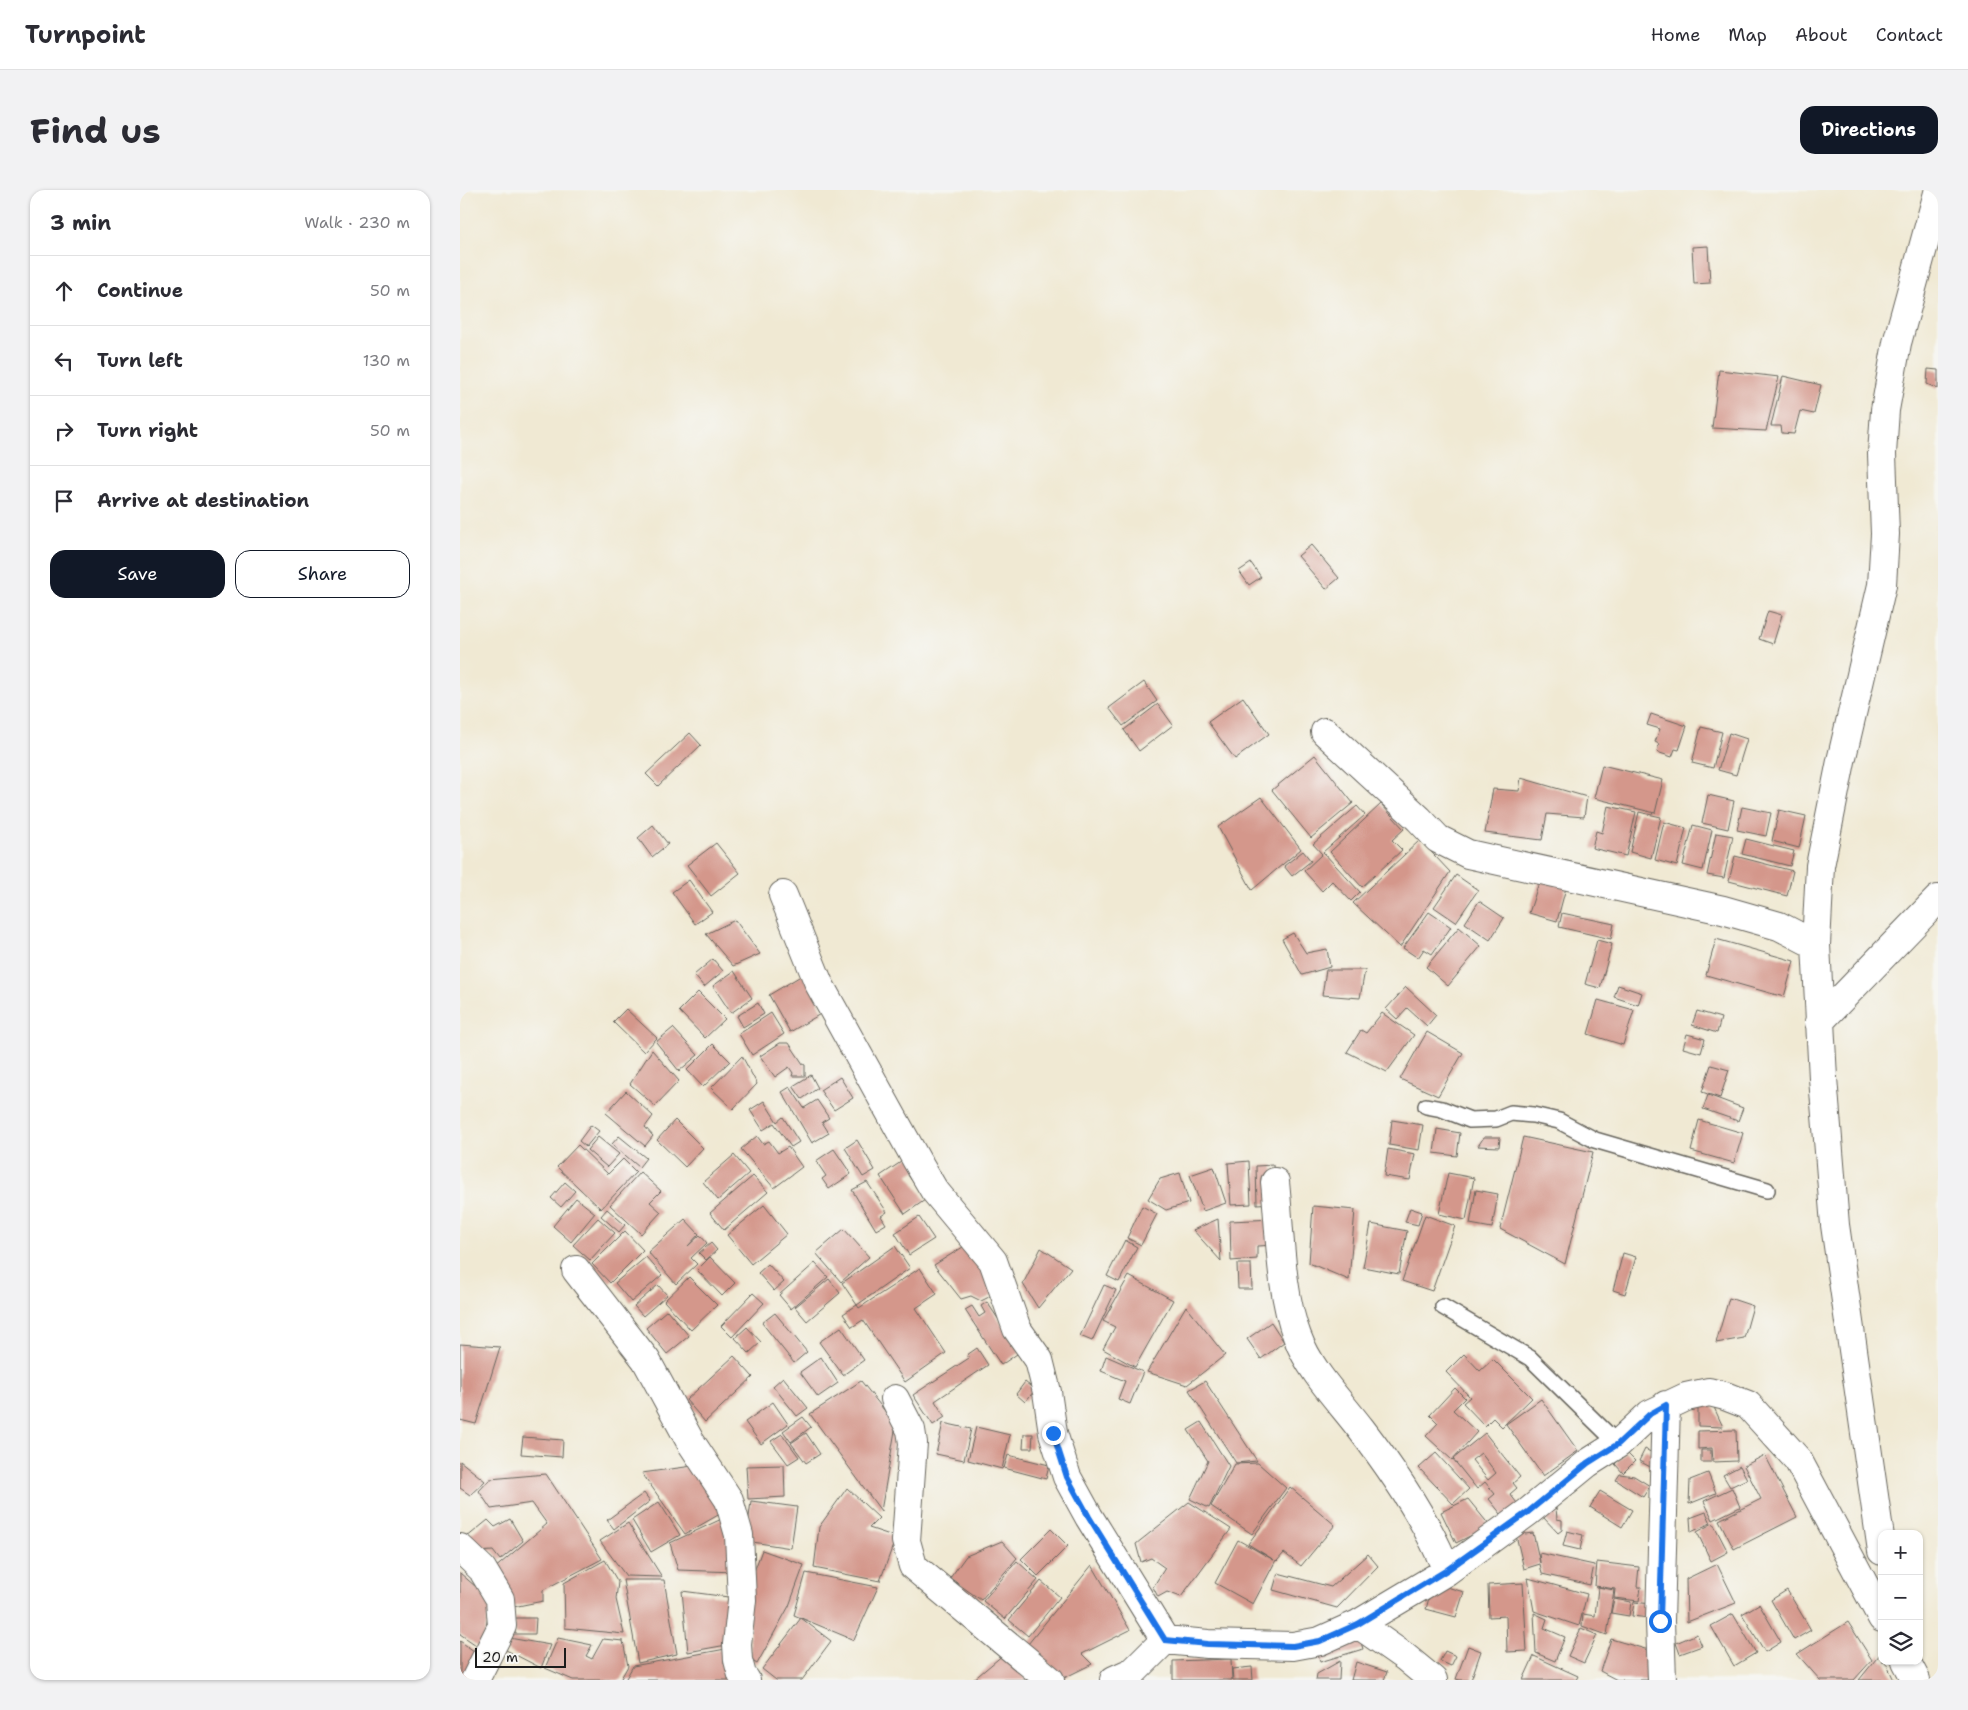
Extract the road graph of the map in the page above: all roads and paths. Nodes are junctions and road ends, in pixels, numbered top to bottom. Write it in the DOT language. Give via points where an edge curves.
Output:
graph roads {
  1 [pos="1938,193"];
  2 [pos="1326,732"];
  3 [pos="783,895"];
  4 [pos="1938,899"];
  5 [pos="1816,945"];
  6 [pos="1819,1022"];
  7 [pos="1426,1106"];
  8 [pos="1275,1182"];
  9 [pos="1767,1190"];
  10 [pos="576,1270"];
  11 [pos="1443,1307"];
  12 [pos="896,1400"];
  13 [pos="1666,1405"];
  14 [pos="1618,1444"];
  15 [pos="1879,1530"];
  16 [pos="460,1548"];
  17 [pos="1447,1570"];
  18 [pos="1878,1610"];
  19 [pos="1358,1624"];
  20 [pos="1165,1640"];
  21 [pos="1908,1665"];
  22 [pos="1128,1677"];
  23 [pos="475,1680"];
  24 [pos="746,1680"];
  25 [pos="1050,1680"];
  26 [pos="1433,1680"];
  27 [pos="1662,1680"];
  28 [pos="1916,1680"];
  1 -- 5 [label="street" via="1897,343 1886,410 1882,454 1885,534 1882,585 1840,761 1820,866"];
  2 -- 5 [label="street" via="1438,839 1468,854 1723,910 1779,926"];
  3 -- 20 [label="street" via="820,984 917,1162 934,1190 993,1261 1017,1329 1039,1360 1053,1433 1067,1477"];
  4 -- 6 [label="street"];
  5 -- 6 [label="street"];
  6 -- 15 [label="street" via="1836,1225"];
  7 -- 9 [label="lane" via="1470,1120 1496,1119 1511,1114 1534,1115 1558,1121 1595,1140"];
  8 -- 17 [label="street" via="1287,1299 1297,1336 1314,1369 1402,1488 1436,1543"];
  10 -- 24 [label="street" via="646,1360 690,1441 729,1500 740,1535 742,1600 737,1644 738,1660"];
  11 -- 14 [label="lane" via="1530,1358"];
  12 -- 25 [label="street" via="911,1430 913,1443 906,1541 913,1566"];
  13 -- 14 [label="street" via="1650,1414"];
  13 -- 18 [label="street" via="1708,1392 1748,1404 1798,1460"];
  13 -- 27 [label="street" via="1660,1621"];
  14 -- 17 [label="street"];
  16 -- 23 [label="street" via="482,1569 500,1598 502,1626"];
  17 -- 19 [label="street"];
  19 -- 20 [label="street" via="1320,1641 1293,1646"];
  19 -- 26 [label="street"];
  20 -- 22 [label="street"];
  21 -- 28 [label="street"];
}
